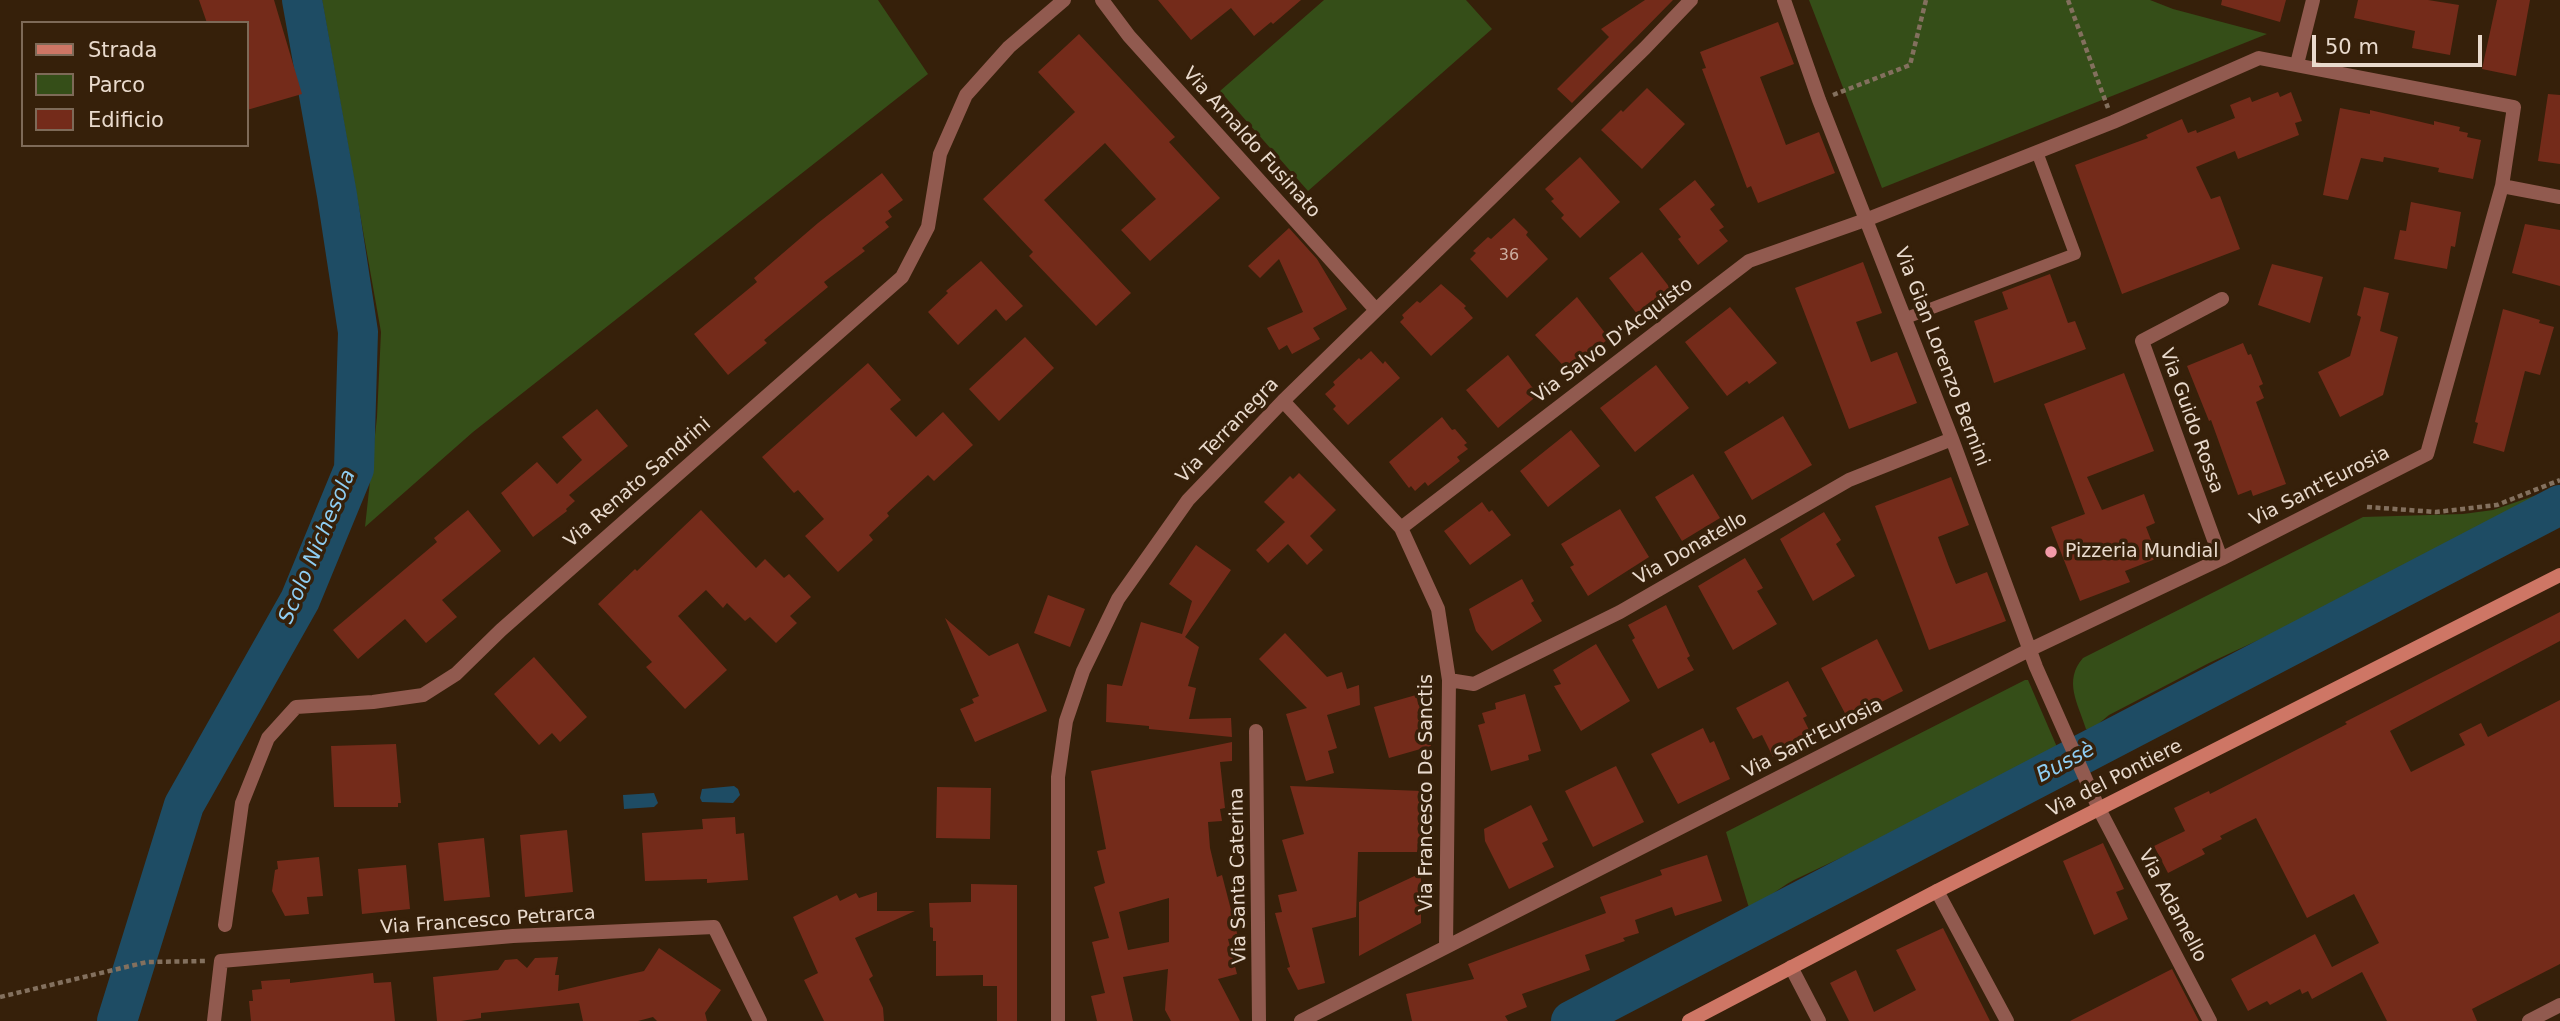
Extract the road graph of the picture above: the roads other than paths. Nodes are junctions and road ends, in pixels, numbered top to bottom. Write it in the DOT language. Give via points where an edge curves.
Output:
graph roads {
  1 [pos="1064,0"];
  2 [pos="1102,0"];
  3 [pos="1690,0"];
  4 [pos="1784,0"];
  5 [pos="2313,0"];
  6 [pos="2297,64"];
  7 [pos="2037,152"];
  8 [pos="2502,186"];
  9 [pos="2560,197"];
  10 [pos="1868,219"];
  11 [pos="2222,299"];
  12 [pos="1376,310"];
  13 [pos="1906,318"];
  14 [pos="1283,401"];
  15 [pos="1952,439"];
  16 [pos="1401,528"];
  17 [pos="2221,559"];
  18 [pos="2560,575"];
  19 [pos="2029,650"];
  20 [pos="1449,680"];
  21 [pos="2062,729"];
  22 [pos="1256,731"];
  23 [pos="2096,802"];
  24 [pos="1937,891"];
  25 [pos="225,925"];
  26 [pos="1446,947"];
  27 [pos="1791,967"];
  28 [pos="2560,1005"];
  29 [pos="214,1021"];
  30 [pos="760,1021"];
  31 [pos="1058,1021"];
  32 [pos="1259,1021"];
  33 [pos="1301,1021"];
  34 [pos="1689,1021"];
  35 [pos="1819,1021"];
  36 [pos="2007,1021"];
  37 [pos="2210,1021"];
  38 [pos="2529,1021"];
  1 -- 25 [label="street, Via Renato Sandrini" via="1009,47 966,96 940,154 928,227 902,277 501,629 456,674 423,695 296,707 268,738 242,803"];
  2 -- 12 [label="street, Via Arnaldo Fusinato" via="1129,36"];
  3 -- 12 [label="street, Via Terranegra"];
  4 -- 10 [label="street, Via Gian Lorenzo Bernini"];
  5 -- 6 [label="street"];
  6 -- 7 [label="street, Via Sant'Eurosia" via="2259,58"];
  6 -- 8 [label="street, Via Sant'Eurosia" via="2514,107"];
  7 -- 10 [label="street, Via Sant'Eurosia"];
  7 -- 13 [label="lane" via="2075,254"];
  8 -- 9 [label="street"];
  8 -- 17 [label="street, Via Sant'Eurosia" via="2427,454"];
  10 -- 13 [label="street, Via Gian Lorenzo Bernini"];
  10 -- 16 [label="street, Via Salvo D'Acquisto" via="1749,261"];
  11 -- 17 [label="street, Via Guido Rossa" via="2142,341"];
  12 -- 14 [label="street, Via Terranegra"];
  13 -- 15 [label="street, Via Gian Lorenzo Bernini"];
  14 -- 16 [label="street, Via Francesco De Sanctis"];
  14 -- 31 [label="street, Via Terranegra" via="1188,500 1118,599 1083,671 1066,721 1058,777"];
  15 -- 19 [label="street, Via Gian Lorenzo Bernini"];
  15 -- 20 [label="street, Via Donatello" via="1849,480 1620,612 1474,684"];
  16 -- 20 [label="street, Via Francesco De Sanctis" via="1438,609"];
  17 -- 19 [label="street, Via Sant'Eurosia"];
  18 -- 23 [label="main road, Via del Pontiere"];
  19 -- 21 [label="street, Via Gian Lorenzo Bernini"];
  19 -- 26 [label="street, Via Sant'Eurosia"];
  20 -- 26 [label="street, Via Francesco De Sanctis"];
  21 -- 23 [label="street, Via Adamello"];
  22 -- 32 [label="street, Via Santa Caterina"];
  23 -- 24 [label="main road, Via del Pontiere"];
  23 -- 37 [label="street, Via Adamello"];
  24 -- 27 [label="main road, Via del Pontiere"];
  24 -- 36 [label="street"];
  26 -- 33 [label="street, Via Sant'Eurosia"];
  27 -- 34 [label="main road, Via del Pontiere"];
  27 -- 35 [label="street"];
  28 -- 38 [label="street"];
  29 -- 30 [label="street, Via Francesco Petrarca" via="221,961 513,936 714,927"];
}
